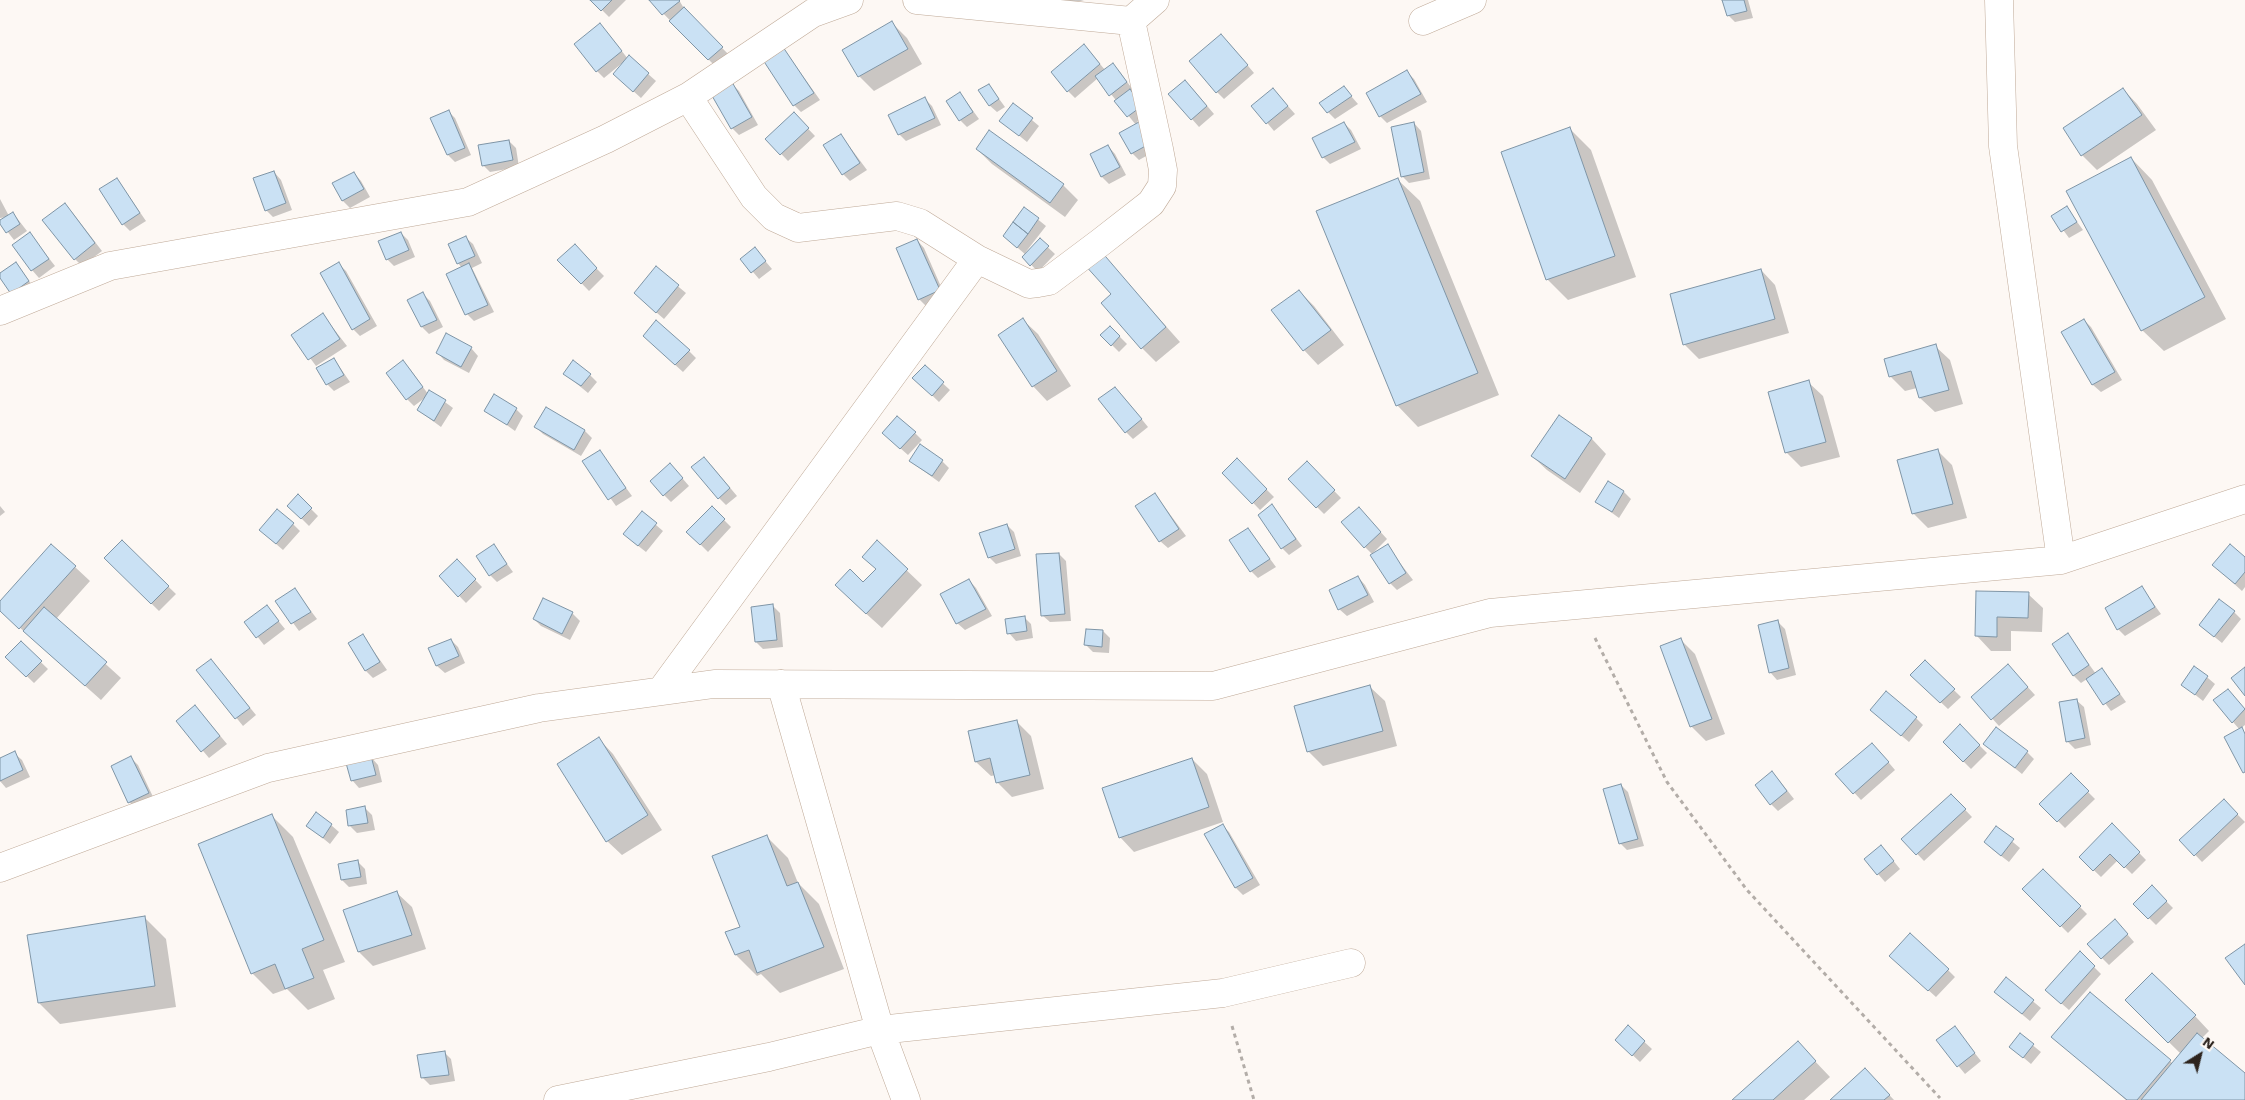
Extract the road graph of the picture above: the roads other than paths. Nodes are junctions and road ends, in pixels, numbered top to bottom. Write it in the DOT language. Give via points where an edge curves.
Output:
graph roads {
  1 [pos="849,0"];
  2 [pos="917,0"];
  3 [pos="1155,0"];
  4 [pos="1472,0"];
  5 [pos="1999,0"];
  6 [pos="1131,21"];
  7 [pos="1423,21"];
  8 [pos="688,97"];
  9 [pos="977,259"];
  10 [pos="0,311"];
  11 [pos="2245,499"];
  12 [pos="2061,560"];
  13 [pos="781,684"];
  14 [pos="661,691"];
  15 [pos="0,868"];
  16 [pos="1351,963"];
  17 [pos="880,1030"];
  18 [pos="558,1100"];
  19 [pos="906,1100"];
  1 -- 8 [label="street" via="814,13"];
  2 -- 6 [label="street"];
  3 -- 6 [label="street"];
  4 -- 7 [label="street"];
  5 -- 12 [label="street" via="2003,146"];
  6 -- 9 [label="street" via="1163,170 1162,186 1151,203 1049,282 1029,284"];
  8 -- 9 [label="street" via="754,197 774,217 798,228 897,216 920,223"];
  8 -- 10 [label="street" via="606,139 468,202 110,266"];
  9 -- 14 [label="street"];
  11 -- 12 [label="street"];
  12 -- 13 [label="street" via="1490,613 1214,686"];
  13 -- 14 [label="street" via="714,684"];
  13 -- 17 [label="street"];
  14 -- 15 [label="street" via="539,708 268,768"];
  16 -- 17 [label="street" via="1223,993"];
  17 -- 18 [label="street" via="759,1059"];
  17 -- 19 [label="street"];
}
